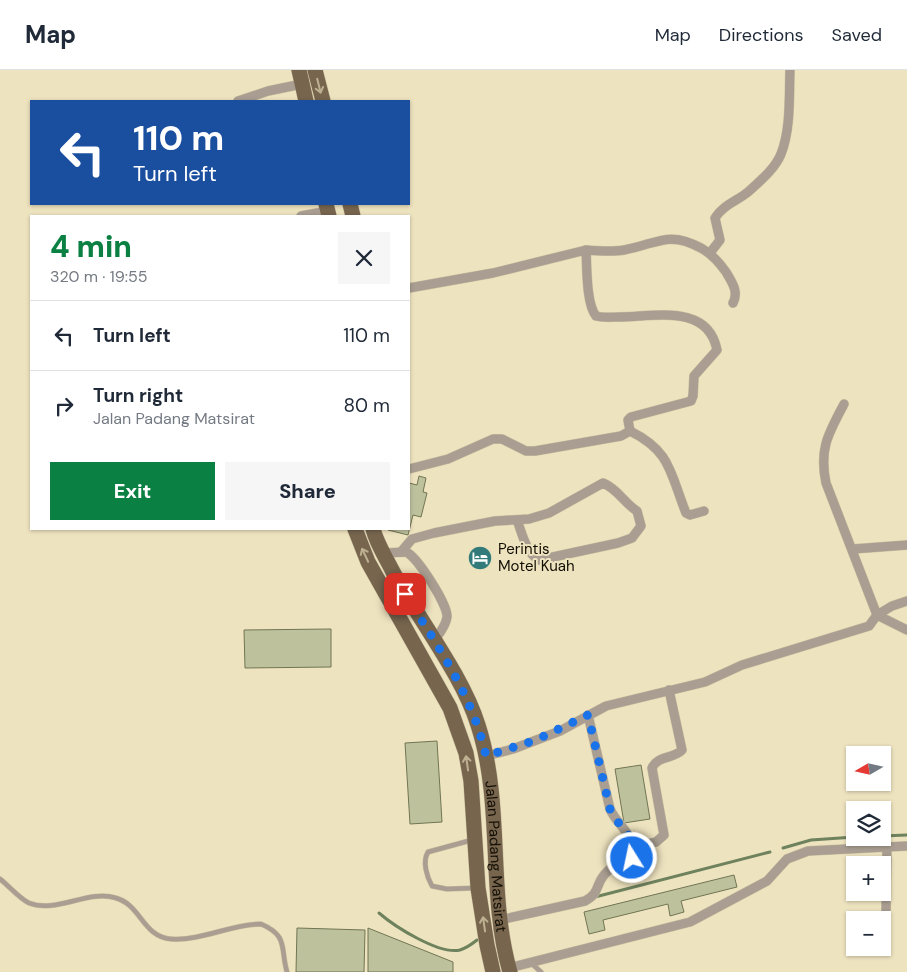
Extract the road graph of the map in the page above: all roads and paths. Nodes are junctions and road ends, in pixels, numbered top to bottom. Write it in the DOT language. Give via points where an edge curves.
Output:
graph roads {
  1 [pos="315,70"];
  2 [pos="790,70"];
  3 [pos="300,77"];
  4 [pos="241,100"];
  5 [pos="306,100"];
  6 [pos="323,100"];
  7 [pos="328,210"];
  8 [pos="306,215"];
  9 [pos="586,250"];
  10 [pos="710,253"];
  11 [pos="410,288"];
  12 [pos="733,303"];
  13 [pos="844,404"];
  14 [pos="630,431"];
  15 [pos="410,469"];
  16 [pos="704,511"];
  17 [pos="517,520"];
  18 [pos="355,530"];
  19 [pos="373,530"];
  20 [pos="907,545"];
  21 [pos="853,549"];
  22 [pos="401,552"];
  23 [pos="384,553"];
  24 [pos="907,602"];
  25 [pos="877,615"];
  26 [pos="907,630"];
  27 [pos="434,641"];
  28 [pos="668,690"];
  29 [pos="588,715"];
  30 [pos="486,756"];
  31 [pos="475,839"];
  32 [pos="887,846"];
  33 [pos="891,846"];
  34 [pos="907,846"];
  35 [pos="635,847"];
  36 [pos="0,879"];
  37 [pos="478,888"];
  38 [pos="886,911"];
  39 [pos="500,920"];
  40 [pos="530,962"];
  41 [pos="509,970"];
  42 [pos="287,972"];
  43 [pos="493,972"];
  44 [pos="541,972"];
  1 -- 6 [label="main road, one-way"];
  2 -- 10 [label="street" via="786,132 781,154 771,169 747,192 720,209 715,218 720,240"];
  3 -- 4 [label="street"];
  3 -- 5 [label="main road"];
  7 -- 8 [label="street"];
  9 -- 10 [label="street" via="617,251 677,238"];
  9 -- 11 [label="street" via="493,273"];
  9 -- 14 [label="street" via="588,288 596,316 688,317 705,326 715,338 717,350 694,376 692,398 631,417 627,424"];
  10 -- 12 [label="street" via="734,285"];
  13 -- 21 [label="street" via="822,449 822,463 826,483"];
  14 -- 15 [label="street" via="621,436 535,451 493,439 448,459"];
  14 -- 16 [label="street" via="648,440 664,456 686,513"];
  17 -- 17 [label="street" via="528,548 539,560 618,543 632,538 641,526 637,512 613,487 603,483 549,513"];
  17 -- 22 [label="street" via="495,520 412,539"];
  31 -- 18 [label="main road, Jalan Padang Matsirat, one-way" via="471,781 456,722 368,562"];
  19 -- 23 [label="main road, Jalan Padang Matsirat"];
  20 -- 21 [label="street"];
  21 -- 25 [label="street"];
  22 -- 23 [label="street"];
  22 -- 27 [label="street" via="412,554 420,563 446,609 447,618"];
  23 -- 27 [label="main road, Jalan Padang Matsirat"];
  24 -- 25 [label="street"];
  25 -- 26 [label="street"];
  25 -- 28 [label="street" via="869,626 742,666 705,682"];
  27 -- 30 [label="main road, Jalan Padang Matsirat" via="469,702 478,722"];
  28 -- 29 [label="street" via="606,706"];
  28 -- 35 [label="street" via="682,750 659,760 652,768 664,835 656,842"];
  29 -- 30 [label="street" via="536,740"];
  29 -- 35 [label="street" via="610,809"];
  30 -- 39 [label="main road, Jalan Padang Matsirat" via="494,807"];
  31 -- 37 [label="main road, Jalan Padang Matsirat"];
  31 -- 37 [label="lane" via="428,852 425,862 432,886"];
  32 -- 38 [label="street"];
  32 -- 40 [label="street" via="808,851 787,859 766,880 690,922"];
  33 -- 34 [label="street"];
  35 -- 39 [label="street" via="632,858 603,876 593,897"];
  36 -- 42 [label="lane" via="27,902 40,906 92,897 114,897 132,905 153,933 169,939 261,924 278,933"];
  43 -- 37 [label="main road, Jalan Padang Matsirat, one-way"];
  39 -- 41 [label="main road, Jalan Padang Matsirat"];
  40 -- 41 [label="street"];
  40 -- 44 [label="lane"];
}
